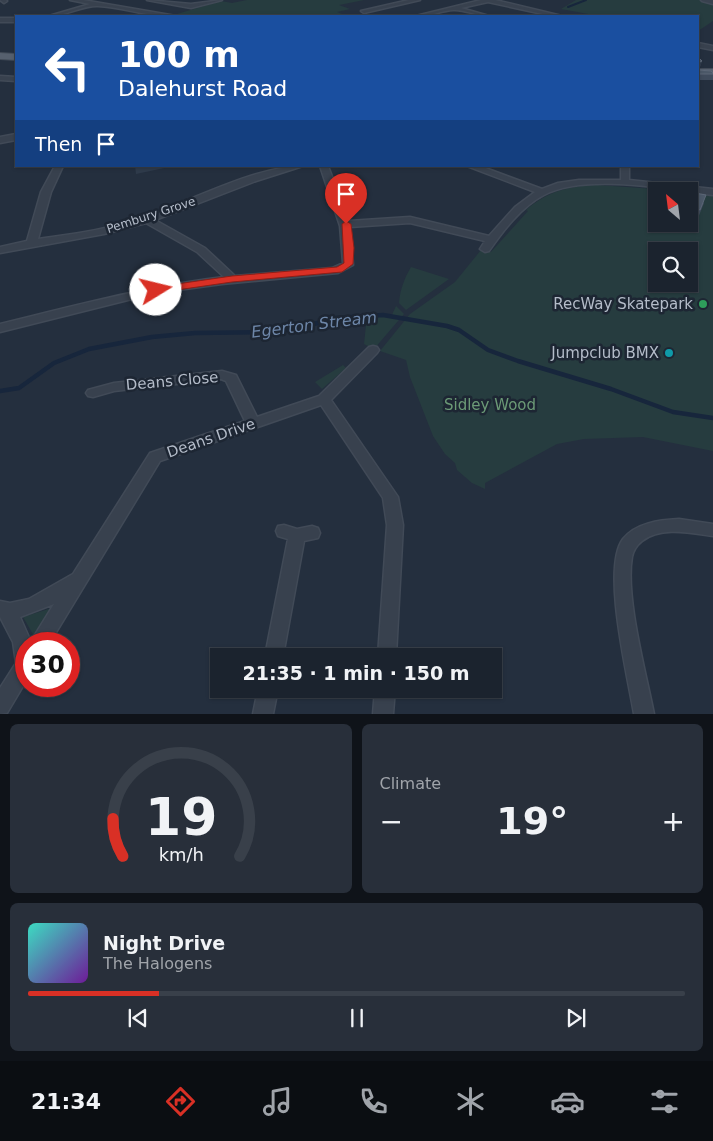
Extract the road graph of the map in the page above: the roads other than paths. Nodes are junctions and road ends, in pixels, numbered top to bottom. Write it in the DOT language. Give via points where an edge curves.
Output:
graph roads {
  1 [pos="73,0"];
  2 [pos="150,0"];
  3 [pos="218,0"];
  4 [pos="417,0"];
  5 [pos="488,0"];
  6 [pos="704,0"];
  7 [pos="713,2"];
  8 [pos="94,4"];
  9 [pos="454,8"];
  10 [pos="364,11"];
  11 [pos="59,15"];
  12 [pos="166,15"];
  13 [pos="423,15"];
  14 [pos="482,15"];
  15 [pos="555,15"];
  16 [pos="15,20"];
  17 [pos="1,21"];
  18 [pos="699,45"];
  19 [pos="713,48"];
  20 [pos="0,56"];
  21 [pos="15,57"];
  22 [pos="699,72"];
  23 [pos="713,72"];
  24 [pos="0,78"];
  25 [pos="15,79"];
  26 [pos="15,137"];
  27 [pos="0,140"];
  28 [pos="58,167"];
  29 [pos="296,167"];
  30 [pos="324,167"];
  31 [pos="474,167"];
  32 [pos="625,167"];
  33 [pos="625,182"];
  34 [pos="542,192"];
  35 [pos="713,192"];
  36 [pos="147,219"];
  37 [pos="346,224"];
  38 [pos="492,240"];
  39 [pos="32,242"];
  40 [pos="485,249"];
  41 [pos="0,250"];
  42 [pos="232,279"];
  43 [pos="0,328"];
  44 [pos="373,350"];
  45 [pos="93,392"];
  46 [pos="324,399"];
  47 [pos="253,423"];
  48 [pos="713,530"];
  49 [pos="298,533"];
  50 [pos="82,577"];
  51 [pos="4,610"];
  52 [pos="16,632"];
  53 [pos="47,632"];
  54 [pos="276,648"];
  55 [pos="387,648"];
  56 [pos="15,682"];
  57 [pos="266,698"];
  58 [pos="384,698"];
  59 [pos="0,706"];
  60 [pos="263,714"];
  61 [pos="383,714"];
  62 [pos="644,714"];
  1 -- 8 [label="street"];
  2 -- 3 [label="street" via="191,6"];
  4 -- 10 [label="street"];
  5 -- 9 [label="street"];
  5 -- 15 [label="street"];
  6 -- 7 [label="street"];
  8 -- 11 [label="street"];
  8 -- 12 [label="street"];
  9 -- 13 [label="street"];
  9 -- 14 [label="street"];
  16 -- 17 [label="street"];
  18 -- 19 [label="street"];
  20 -- 21 [label="main road"];
  22 -- 23 [label="main road"];
  24 -- 25 [label="street"];
  26 -- 27 [label="street"];
  28 -- 39 [label="street" via="46,192"];
  29 -- 36 [label="street, Pembury Grove" via="244,182"];
  30 -- 37 [label="street"];
  31 -- 34 [label="street"];
  32 -- 33 [label="street"];
  33 -- 34 [label="street" via="571,184"];
  33 -- 35 [label="street"];
  34 -- 38 [label="street"];
  36 -- 39 [label="street, Pembury Grove" via="89,234"];
  36 -- 42 [label="street" via="201,250"];
  37 -- 38 [label="street" via="410,220"];
  37 -- 42 [label="street" via="349,248 345,268"];
  38 -- 40 [label="street"];
  39 -- 41 [label="street, Pembury Grove"];
  42 -- 43 [label="street" via="120,297"];
  44 -- 46 [label="street, Deans Drive"];
  45 -- 47 [label="street, Deans Close" via="222,375 231,378"];
  46 -- 47 [label="street, Deans Drive"];
  46 -- 55 [label="street" via="390,497 395,524"];
  47 -- 50 [label="street, Deans Drive" via="155,457"];
  48 -- 62 [label="street" via="663,526 649,529 628,544 623,556 622,584"];
  49 -- 54 [label="street"];
  50 -- 51 [label="street" via="50,598"];
  50 -- 53 [label="street, Deans Drive"];
  51 -- 52 [label="street"];
  56 -- 59 [label="street"];
  57 -- 60 [label="street"];
  58 -- 61 [label="street"];
}
